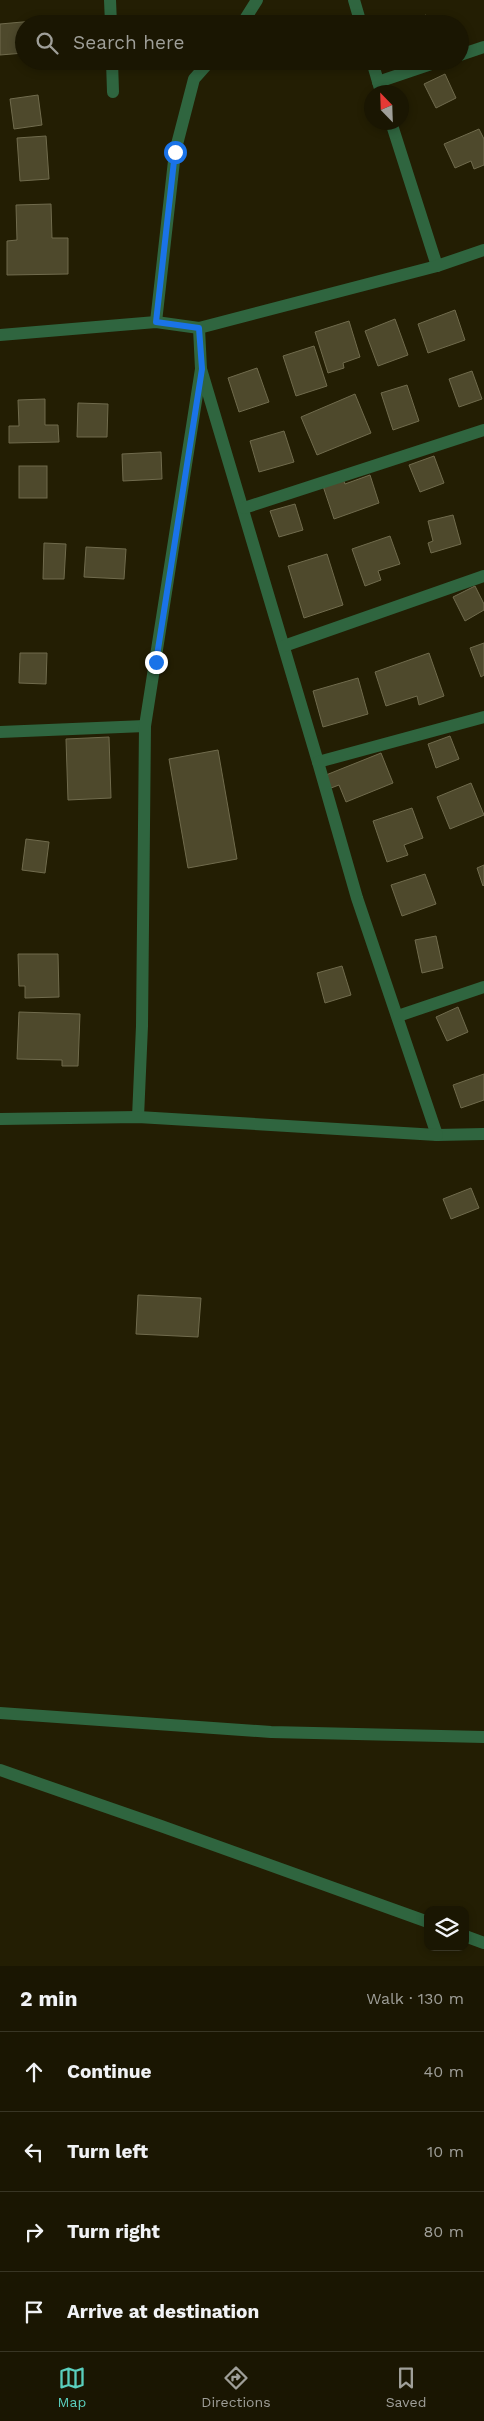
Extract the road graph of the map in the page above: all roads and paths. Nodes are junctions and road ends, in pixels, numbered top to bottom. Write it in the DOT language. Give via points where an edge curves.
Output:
graph roads {
  1 [pos="110,0"];
  2 [pos="257,0"];
  3 [pos="354,0"];
  4 [pos="111,15"];
  5 [pos="248,15"];
  6 [pos="358,15"];
  7 [pos="484,47"];
  8 [pos="469,52"];
  9 [pos="112,70"];
  10 [pos="202,70"];
  11 [pos="375,70"];
  12 [pos="419,70"];
  13 [pos="379,85"];
  14 [pos="385,85"];
  15 [pos="113,92"];
  16 [pos="394,130"];
  17 [pos="484,250"];
  18 [pos="437,266"];
  19 [pos="156,322"];
  20 [pos="199,328"];
  21 [pos="0,335"];
  22 [pos="202,369"];
  23 [pos="484,430"];
  24 [pos="244,508"];
  25 [pos="484,576"];
  26 [pos="284,646"];
  27 [pos="484,717"];
  28 [pos="146,726"];
  29 [pos="0,732"];
  30 [pos="318,762"];
  31 [pos="484,987"];
  32 [pos="398,1016"];
  33 [pos="138,1117"];
  34 [pos="0,1119"];
  35 [pos="484,1134"];
  36 [pos="437,1136"];
  37 [pos="0,1713"];
  38 [pos="484,1737"];
  39 [pos="0,1770"];
  40 [pos="424,1921"];
  41 [pos="469,1937"];
  42 [pos="484,1943"];
  1 -- 4 [label="street"];
  2 -- 5 [label="street"];
  3 -- 6 [label="street"];
  7 -- 8 [label="street"];
  9 -- 15 [label="street"];
  10 -- 19 [label="street" via="194,79 175,152"];
  11 -- 13 [label="street"];
  12 -- 14 [label="street"];
  16 -- 18 [label="street"];
  17 -- 18 [label="street"];
  18 -- 20 [label="street"];
  19 -- 20 [label="street"];
  19 -- 21 [label="street"];
  20 -- 22 [label="street"];
  22 -- 24 [label="street"];
  22 -- 28 [label="street"];
  23 -- 24 [label="street"];
  24 -- 26 [label="street"];
  25 -- 26 [label="street"];
  26 -- 30 [label="street"];
  27 -- 30 [label="street"];
  28 -- 29 [label="street"];
  28 -- 33 [label="street"];
  30 -- 32 [label="street" via="356,898"];
  31 -- 32 [label="street"];
  32 -- 36 [label="street"];
  33 -- 34 [label="street"];
  33 -- 36 [label="street"];
  35 -- 36 [label="street"];
  37 -- 38 [label="street" via="271,1732"];
  39 -- 40 [label="street"];
  41 -- 42 [label="street"];
}
